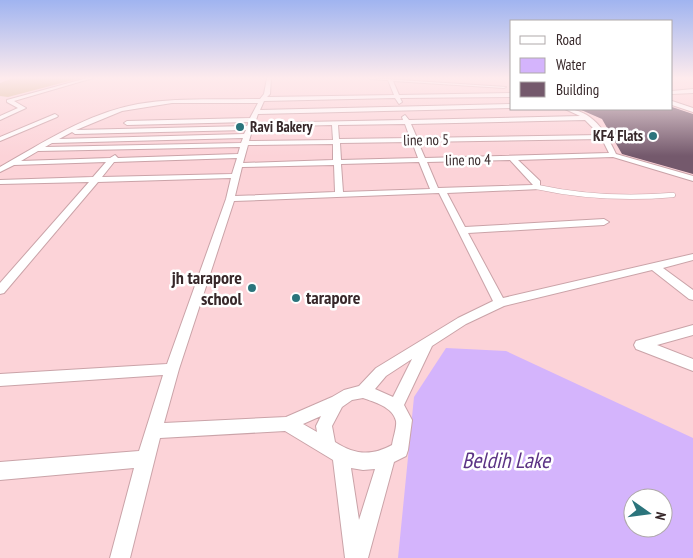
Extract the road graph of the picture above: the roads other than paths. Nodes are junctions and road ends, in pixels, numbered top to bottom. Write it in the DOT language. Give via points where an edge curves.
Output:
graph roads {
  1 [pos="16,104"];
  2 [pos="157,104"];
  3 [pos="168,104"];
  4 [pos="257,104"];
  5 [pos="262,104"];
  6 [pos="360,104"];
  7 [pos="400,104"];
  8 [pos="675,104"];
  9 [pos="510,106"];
  10 [pos="198,108"];
  11 [pos="402,108"];
  12 [pos="179,109"];
  13 [pos="119,110"];
  14 [pos="570,110"];
  15 [pos="693,110"];
  16 [pos="55,116"];
  17 [pos="102,117"];
  18 [pos="0,118"];
  19 [pos="589,118"];
  20 [pos="407,122"];
  21 [pos="116,123"];
  22 [pos="335,123"];
  23 [pos="86,124"];
  24 [pos="106,124"];
  25 [pos="251,128"];
  26 [pos="70,132"];
  27 [pos="605,137"];
  28 [pos="0,139"];
  29 [pos="414,140"];
  30 [pos="52,141"];
  31 [pos="335,141"];
  32 [pos="124,148"];
  33 [pos="36,149"];
  34 [pos="613,155"];
  35 [pos="512,158"];
  36 [pos="113,160"];
  37 [pos="422,161"];
  38 [pos="0,163"];
  39 [pos="12,163"];
  40 [pos="337,163"];
  41 [pos="0,170"];
  42 [pos="693,179"];
  43 [pos="94,180"];
  44 [pos="0,182"];
  45 [pos="538,187"];
  46 [pos="438,192"];
  47 [pos="339,194"];
  48 [pos="673,195"];
  49 [pos="230,199"];
  50 [pos="604,222"];
  51 [pos="462,230"];
  52 [pos="693,257"];
  53 [pos="655,267"];
  54 [pos="0,290"];
  55 [pos="693,296"];
  56 [pos="500,303"];
  57 [pos="693,330"];
  58 [pos="426,345"];
  59 [pos="693,365"];
  60 [pos="172,369"];
  61 [pos="0,380"];
  62 [pos="362,392"];
  63 [pos="337,402"];
  64 [pos="396,406"];
  65 [pos="287,424"];
  66 [pos="154,432"];
  67 [pos="335,452"];
  68 [pos="387,457"];
  69 [pos="145,459"];
  70 [pos="0,471"];
  71 [pos="120,558"];
  72 [pos="357,558"];
  1 -- 18 [label="street" via="23,108"];
  2 -- 13 [label="street"];
  3 -- 25 [label="street"];
  4 -- 25 [label="street"];
  5 -- 25 [label="street"];
  6 -- 25 [label="street"];
  7 -- 11 [label="street"];
  8 -- 15 [label="street"];
  9 -- 11 [label="street"];
  10 -- 25 [label="street"];
  11 -- 20 [label="street"];
  11 -- 25 [label="street"];
  12 -- 13 [label="street"];
  13 -- 17 [label="street"];
  14 -- 19 [label="street"];
  16 -- 28 [label="street"];
  17 -- 23 [label="street"];
  17 -- 25 [label="street"];
  19 -- 20 [label="street"];
  19 -- 27 [label="street"];
  20 -- 22 [label="street"];
  20 -- 29 [label="street"];
  21 -- 25 [label="street"];
  22 -- 25 [label="street"];
  22 -- 31 [label="street"];
  23 -- 24 [label="street"];
  23 -- 26 [label="street"];
  25 -- 26 [label="street"];
  25 -- 30 [label="street"];
  25 -- 31 [label="street, line no 5"];
  25 -- 32 [label="street"];
  25 -- 36 [label="street"];
  25 -- 40 [label="street, line no 4"];
  25 -- 43 [label="street"];
  25 -- 49 [label="street"];
  26 -- 30 [label="street"];
  27 -- 29 [label="street, line no 5"];
  27 -- 34 [label="street"];
  29 -- 31 [label="street, line no 5"];
  29 -- 37 [label="street"];
  30 -- 33 [label="street"];
  31 -- 40 [label="street"];
  32 -- 33 [label="street"];
  32 -- 36 [label="street"];
  33 -- 39 [label="street"];
  34 -- 35 [label="street, line no 4"];
  34 -- 42 [label="street, line no 4"];
  35 -- 37 [label="street, line no 4"];
  35 -- 45 [label="street"];
  36 -- 39 [label="street"];
  36 -- 43 [label="street"];
  37 -- 40 [label="street, line no 4"];
  37 -- 46 [label="street"];
  38 -- 39 [label="street"];
  39 -- 41 [label="street"];
  40 -- 47 [label="street"];
  43 -- 44 [label="street"];
  43 -- 54 [label="street"];
  45 -- 46 [label="street"];
  45 -- 48 [label="lane" via="606,199"];
  46 -- 47 [label="street"];
  46 -- 51 [label="street"];
  47 -- 49 [label="street"];
  49 -- 60 [label="street"];
  50 -- 51 [label="street"];
  51 -- 56 [label="street"];
  52 -- 53 [label="street"];
  53 -- 55 [label="street"];
  53 -- 56 [label="street"];
  56 -- 58 [label="street" via="462,321"];
  57 -- 59 [label="street" via="641,345"];
  58 -- 62 [label="street" via="381,372"];
  58 -- 64 [label="street"];
  60 -- 61 [label="street"];
  60 -- 66 [label="street"];
  62 -- 63 [label="street" via="349,394"];
  62 -- 64 [label="street"];
  63 -- 65 [label="street"];
  63 -- 67 [label="street" via="324,426"];
  64 -- 68 [label="street" via="404,420 400,450"];
  65 -- 66 [label="street"];
  65 -- 67 [label="street"];
  66 -- 69 [label="street"];
  67 -- 68 [label="street" via="370,463"];
  67 -- 72 [label="street"];
  68 -- 72 [label="street"];
  69 -- 70 [label="street"];
  69 -- 71 [label="street"];
}
